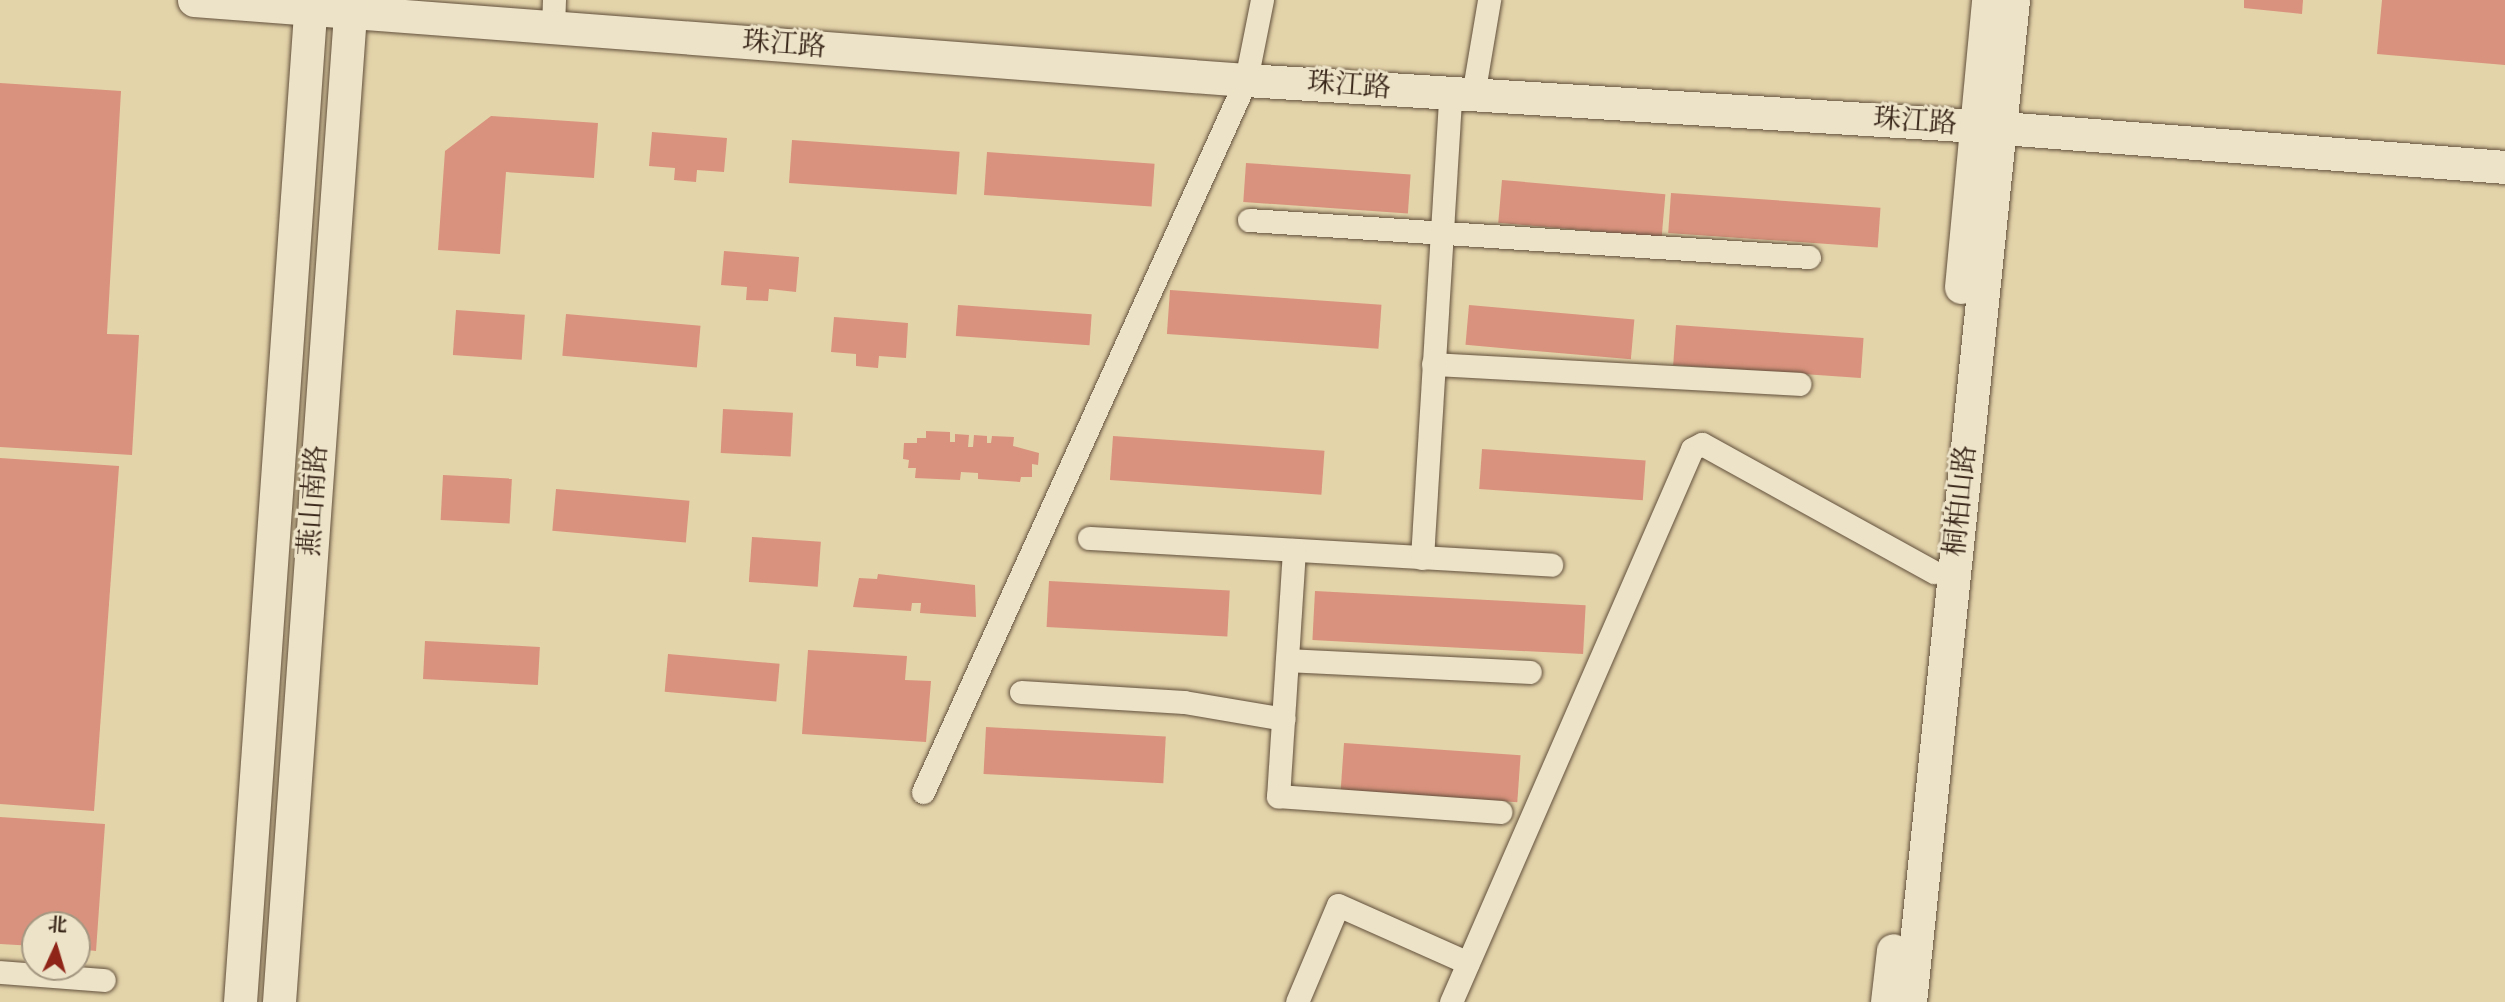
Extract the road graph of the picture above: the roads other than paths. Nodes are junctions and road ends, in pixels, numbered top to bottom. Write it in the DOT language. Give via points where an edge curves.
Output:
graph roads {
  1 [pos="194,0"];
  2 [pos="1262,0"];
  3 [pos="1489,0"];
  4 [pos="1988,0"];
  5 [pos="2013,0"];
  6 [pos="310,4"];
  7 [pos="351,5"];
  8 [pos="553,14"];
  9 [pos="1246,80"];
  10 [pos="1461,94"];
  11 [pos="1989,127"];
  12 [pos="2505,167"];
  13 [pos="1249,220"];
  14 [pos="1441,233"];
  15 [pos="1809,257"];
  16 [pos="1433,364"];
  17 [pos="1799,384"];
  18 [pos="1089,538"];
  19 [pos="1294,550"];
  20 [pos="1422,558"];
  21 [pos="1551,565"];
  22 [pos="1934,572"];
  23 [pos="1287,660"];
  24 [pos="1530,672"];
  25 [pos="1021,692"];
  26 [pos="1284,719"];
  27 [pos="923,792"];
  28 [pos="1500,812"];
  29 [pos="1468,963"];
  30 [pos="0,972"];
  31 [pos="104,980"];
  32 [pos="240,1002"];
  33 [pos="279,1002"];
  34 [pos="1297,1002"];
  35 [pos="1451,1002"];
  36 [pos="1887,1002"];
  37 [pos="1910,1002"];
  1 -- 6 [label="street, 珠江路"];
  2 -- 9 [label="street"];
  3 -- 10 [label="street"];
  4 -- 11 [label="street, 桐柏山路"];
  5 -- 11 [label="street, 桐柏山路"];
  6 -- 7 [label="street, 珠江路"];
  6 -- 32 [label="street, 燕山南路"];
  7 -- 8 [label="street, 珠江路"];
  7 -- 33 [label="street, 燕山南路"];
  8 -- 9 [label="street, 珠江路"];
  9 -- 10 [label="street, 珠江路"];
  9 -- 27 [label="street"];
  10 -- 11 [label="street, 珠江路"];
  10 -- 14 [label="street"];
  11 -- 12 [label="street, 珠江路"];
  11 -- 22 [label="street, 桐柏山路"];
  11 -- 37 [label="street, 桐柏山路"];
  13 -- 14 [label="street"];
  14 -- 15 [label="street"];
  14 -- 16 [label="street"];
  16 -- 17 [label="street"];
  16 -- 20 [label="street"];
  18 -- 19 [label="street"];
  19 -- 20 [label="street"];
  19 -- 23 [label="street"];
  20 -- 21 [label="street"];
  22 -- 29 [label="street" via="1702,444 1692,449"];
  22 -- 36 [label="street, 桐柏山路"];
  23 -- 24 [label="street"];
  23 -- 26 [label="street"];
  25 -- 26 [label="street" via="1184,702"];
  26 -- 28 [label="street" via="1279,796"];
  29 -- 34 [label="street" via="1338,905"];
  29 -- 35 [label="street"];
  30 -- 31 [label="street"];
}
